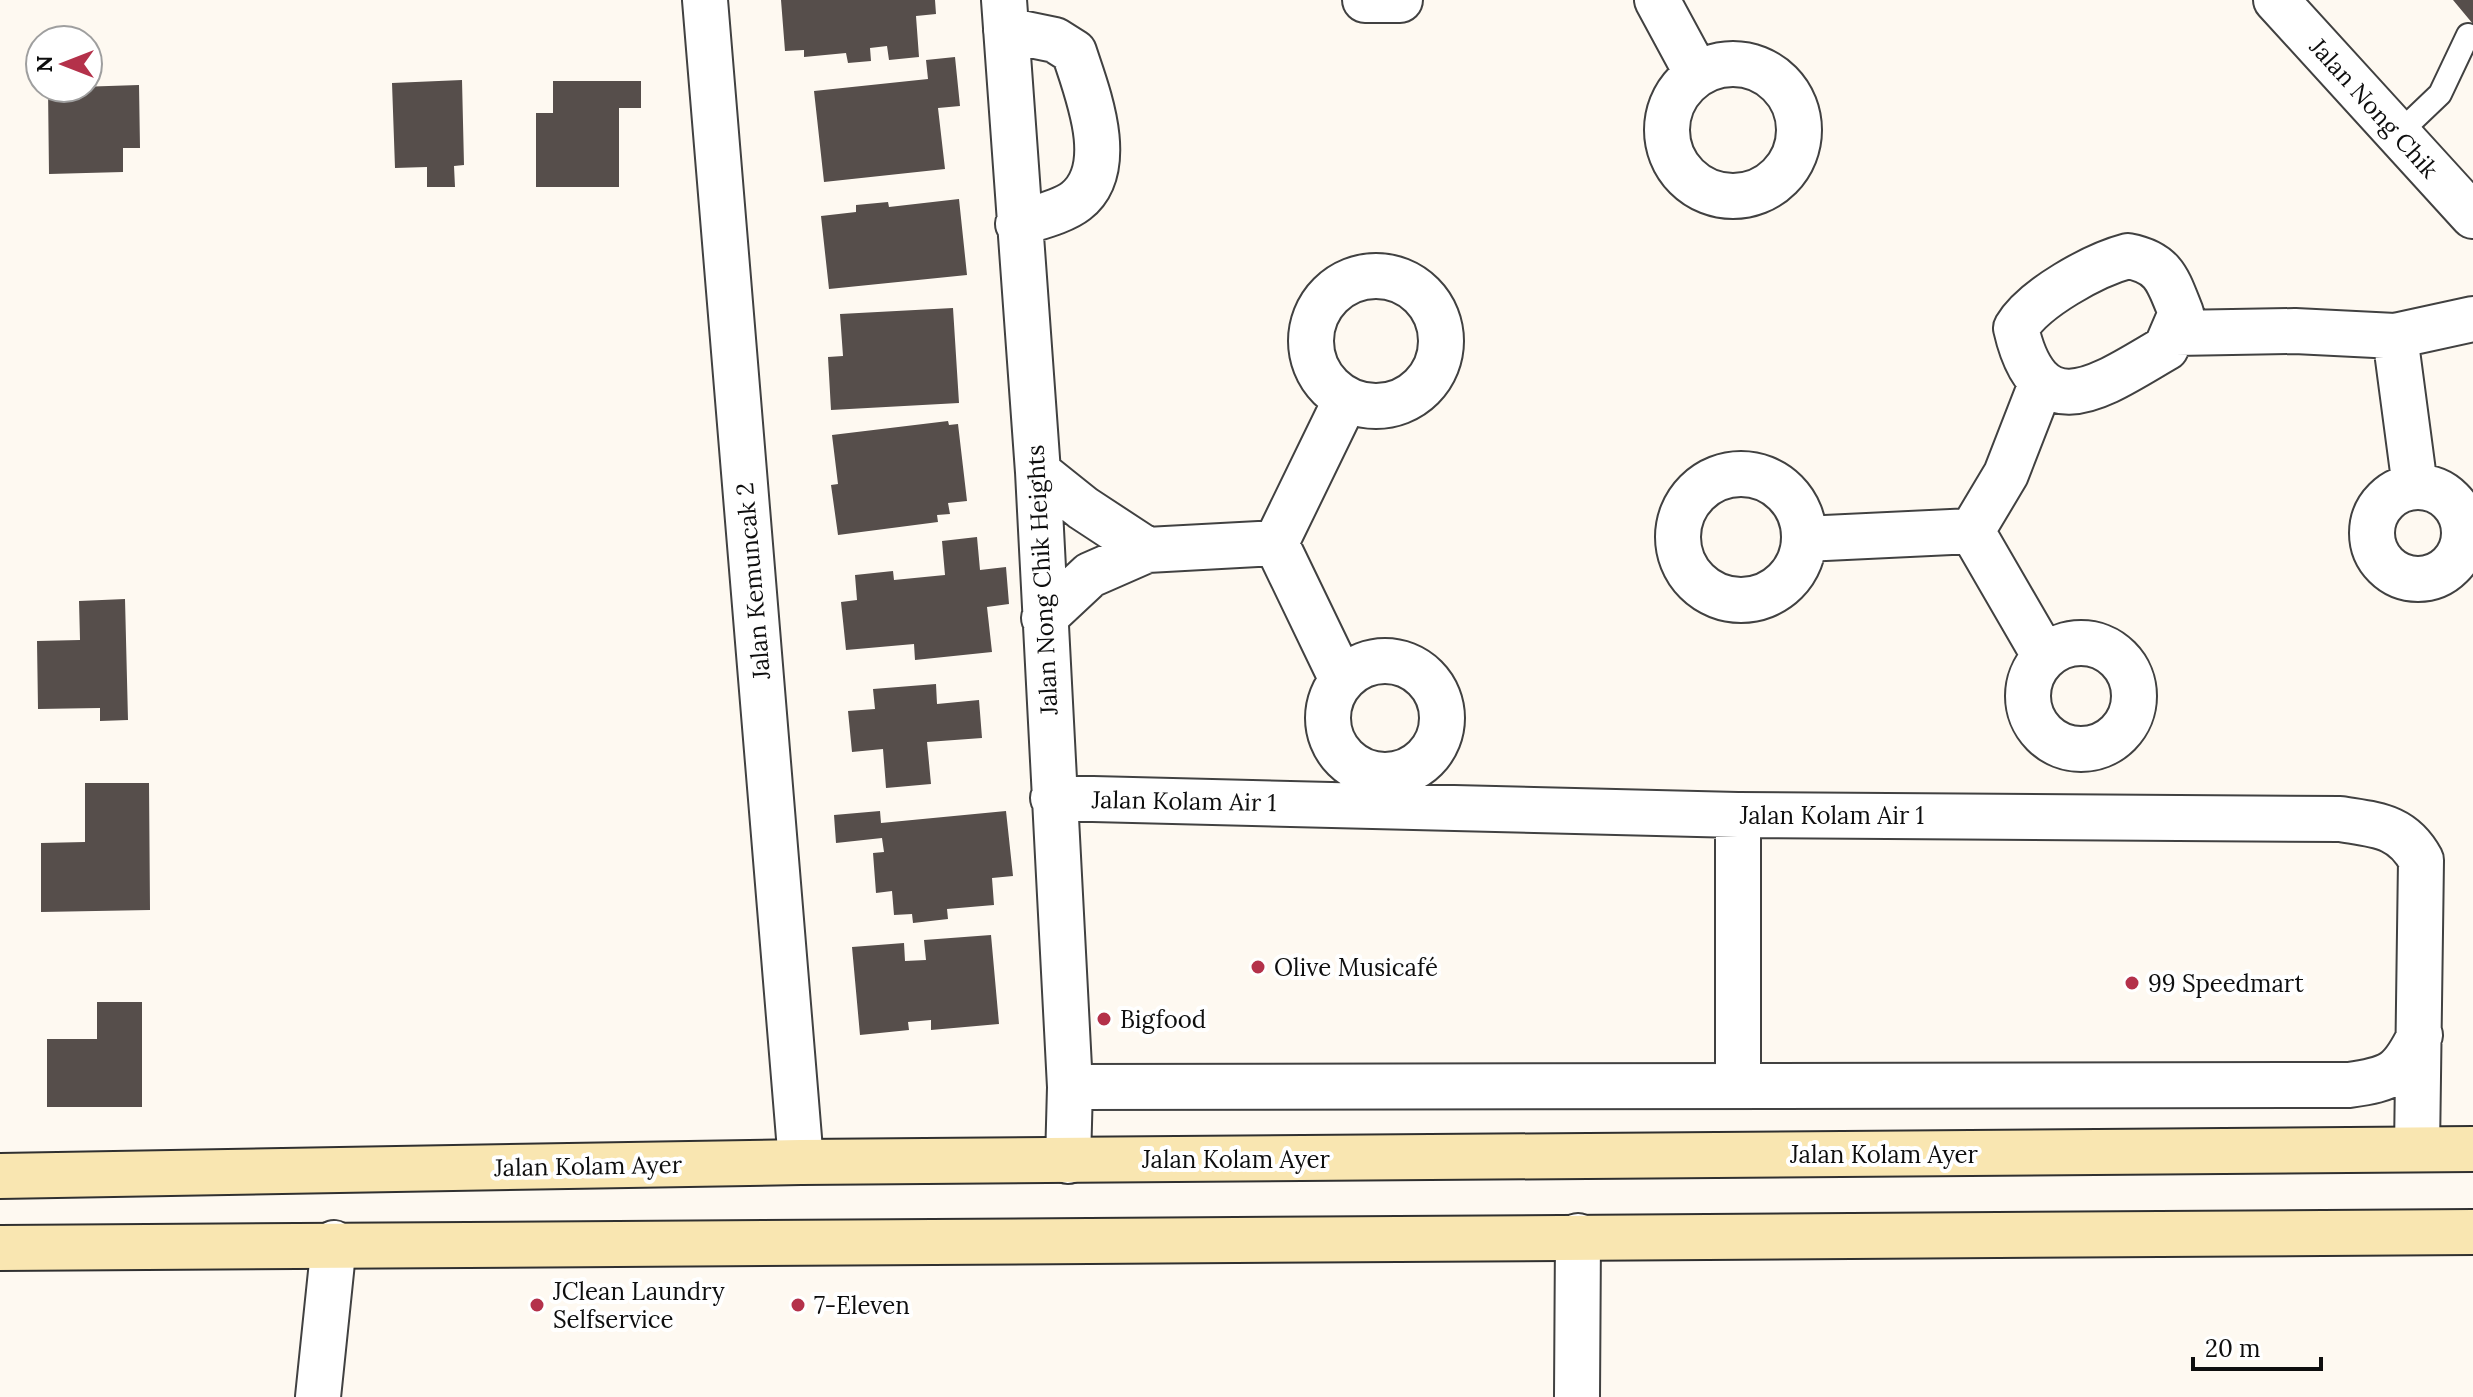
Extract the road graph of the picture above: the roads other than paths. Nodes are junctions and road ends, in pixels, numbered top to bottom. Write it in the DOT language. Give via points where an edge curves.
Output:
graph roads {
  1 [pos="705,0"];
  2 [pos="1365,0"];
  3 [pos="1400,0"];
  4 [pos="1657,0"];
  5 [pos="2269,1"];
  6 [pos="1005,15"];
  7 [pos="2468,35"];
  8 [pos="1697,74"];
  9 [pos="2397,135"];
  10 [pos="2473,216"];
  11 [pos="1018,224"];
  12 [pos="2473,319"];
  13 [pos="2176,333"];
  14 [pos="2395,336"];
  15 [pos="2041,384"];
  16 [pos="1346,399"];
  17 [pos="1038,472"];
  18 [pos="2415,487"];
  19 [pos="1972,531"];
  20 [pos="1804,539"];
  21 [pos="1276,543"];
  22 [pos="1147,550"];
  23 [pos="1044,618"];
  24 [pos="2045,657"];
  25 [pos="1342,680"];
  26 [pos="1053,798"];
  27 [pos="1738,815"];
  28 [pos="2420,1035"];
  29 [pos="1738,1085"];
  30 [pos="1070,1087"];
  31 [pos="2417,1149"];
  32 [pos="2473,1149"];
  33 [pos="1068,1161"];
  34 [pos="801,1162"];
  35 [pos="0,1176"];
  36 [pos="2473,1232"];
  37 [pos="1578,1236"];
  38 [pos="334,1243"];
  39 [pos="0,1248"];
  40 [pos="318,1397"];
  41 [pos="1577,1397"];
  1 -- 34 [label="street, Jalan Kemuncak 2"];
  2 -- 3 [label="street"];
  4 -- 8 [label="street"];
  5 -- 9 [label="street, Jalan Nong Chik"];
  6 -- 11 [label="street, Jalan Nong Chik Heights"];
  6 -- 11 [label="street" via="1074,52 1098,135 1094,174 1077,201"];
  7 -- 9 [label="lane" via="2440,94"];
  9 -- 10 [label="street, Jalan Nong Chik"];
  11 -- 17 [label="street, Jalan Nong Chik Heights"];
  12 -- 14 [label="street"];
  13 -- 14 [label="street"];
  13 -- 15 [label="street" via="2166,348 2077,393 2059,393"];
  13 -- 15 [label="street" via="2181,313 2164,272 2147,259 2108,261 2025,313 2016,328 2023,356"];
  14 -- 18 [label="street"];
  15 -- 19 [label="street" via="2006,474"];
  16 -- 21 [label="street"];
  17 -- 22 [label="street"];
  17 -- 23 [label="street, Jalan Nong Chik Heights"];
  19 -- 20 [label="street"];
  19 -- 24 [label="street"];
  21 -- 22 [label="street"];
  21 -- 25 [label="street"];
  22 -- 23 [label="street" via="1090,575"];
  23 -- 26 [label="street, Jalan Nong Chik Heights"];
  26 -- 27 [label="street, Jalan Kolam Air 1"];
  26 -- 30 [label="street, Jalan Nong Chik Heights"];
  27 -- 28 [label="street, Jalan Kolam Air 1" via="2311,819 2386,827 2411,841 2421,860"];
  27 -- 29 [label="street"];
  28 -- 29 [label="street, Jalan Kolam Air 1" via="2403,1069 2378,1081 2349,1085"];
  28 -- 31 [label="street, Jalan Kolam Air 1"];
  29 -- 30 [label="street, Jalan Kolam Air 1"];
  30 -- 33 [label="street, Jalan Nong Chik Heights"];
  31 -- 32 [label="main road, Jalan Kolam Ayer"];
  31 -- 33 [label="main road, Jalan Kolam Ayer"];
  33 -- 34 [label="main road, Jalan Kolam Ayer"];
  34 -- 35 [label="main road, Jalan Kolam Ayer"];
  36 -- 37 [label="main road"];
  37 -- 38 [label="main road"];
  37 -- 41 [label="street"];
  38 -- 39 [label="main road"];
  38 -- 40 [label="street"];
}
